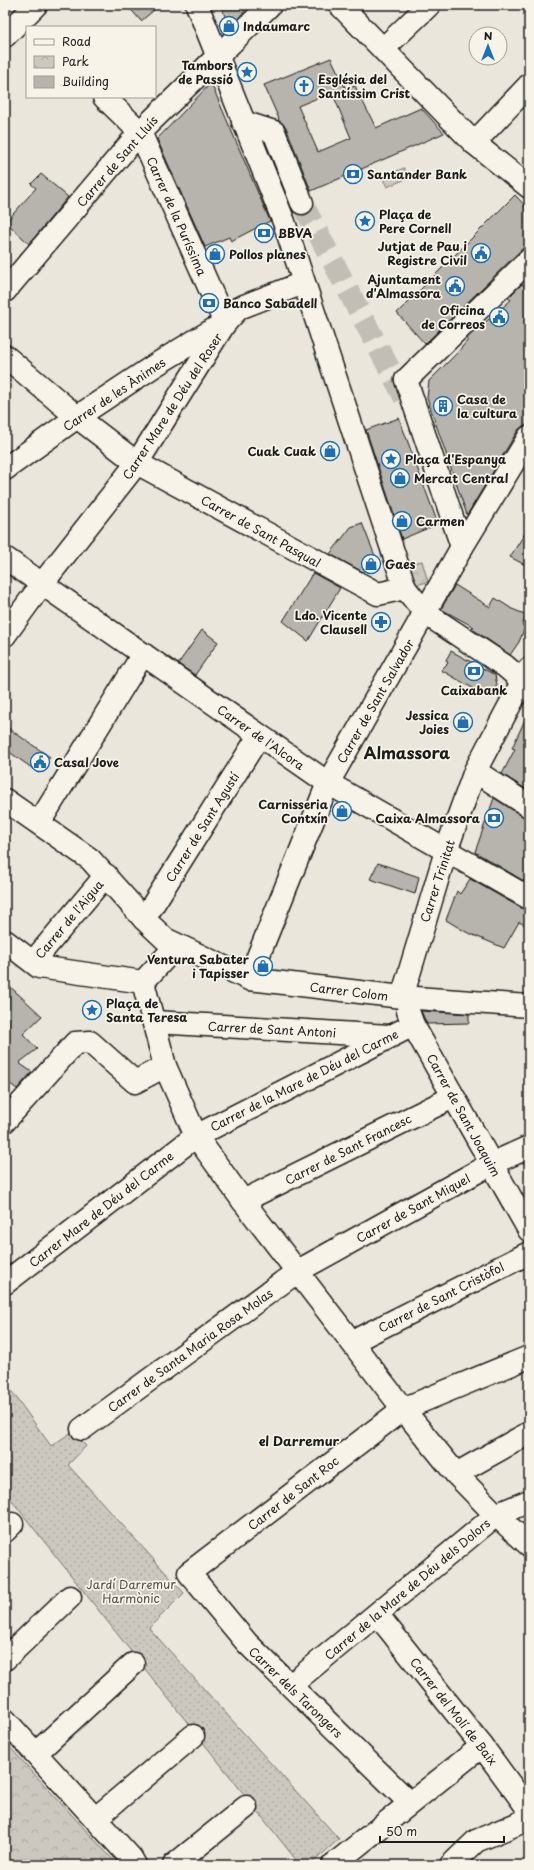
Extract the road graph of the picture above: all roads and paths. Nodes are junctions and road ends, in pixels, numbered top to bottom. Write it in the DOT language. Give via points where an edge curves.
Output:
graph roads {
  1 [pos="197,5"];
  2 [pos="270,5"];
  3 [pos="340,5"];
  4 [pos="429,5"];
  5 [pos="26,13"];
  6 [pos="5,36"];
  7 [pos="383,49"];
  8 [pos="216,58"];
  9 [pos="529,85"];
  10 [pos="105,98"];
  11 [pos="243,122"];
  12 [pos="140,132"];
  13 [pos="474,143"];
  14 [pos="529,187"];
  15 [pos="302,203"];
  16 [pos="529,260"];
  17 [pos="304,287"];
  18 [pos="5,291"];
  19 [pos="225,323"];
  20 [pos="5,356"];
  21 [pos="408,404"];
  22 [pos="78,417"];
  23 [pos="422,430"];
  24 [pos="529,437"];
  25 [pos="137,463"];
  26 [pos="5,469"];
  27 [pos="462,547"];
  28 [pos="5,558"];
  29 [pos="42,584"];
  30 [pos="405,588"];
  31 [pos="424,613"];
  32 [pos="5,635"];
  33 [pos="143,654"];
  34 [pos="527,679"];
  35 [pos="260,736"];
  36 [pos="476,771"];
  37 [pos="328,784"];
  38 [pos="5,800"];
  39 [pos="529,806"];
  40 [pos="39,823"];
  41 [pos="446,851"];
  42 [pos="106,875"];
  43 [pos="529,898"];
  44 [pos="144,919"];
  45 [pos="5,941"];
  46 [pos="176,946"];
  47 [pos="33,962"];
  48 [pos="249,979"];
  49 [pos="143,982"];
  50 [pos="402,997"];
  51 [pos="529,1006"];
  52 [pos="155,1022"];
  53 [pos="413,1025"];
  54 [pos="390,1036"];
  55 [pos="164,1066"];
  56 [pos="453,1096"];
  57 [pos="5,1121"];
  58 [pos="196,1136"];
  59 [pos="529,1147"];
  60 [pos="491,1164"];
  61 [pos="243,1202"];
  62 [pos="529,1230"];
  63 [pos="529,1254"];
  64 [pos="298,1272"];
  65 [pos="5,1283"];
  66 [pos="352,1342"];
  67 [pos="529,1357"];
  68 [pos="403,1408"];
  69 [pos="82,1429"];
  70 [pos="529,1433"];
  71 [pos="456,1474"];
  72 [pos="529,1501"];
  73 [pos="496,1515"];
  74 [pos="529,1544"];
  75 [pos="190,1573"];
  76 [pos="70,1597"];
  77 [pos="377,1614"];
  78 [pos="5,1659"];
  79 [pos="133,1664"];
  80 [pos="291,1685"];
  81 [pos="5,1720"];
  82 [pos="193,1736"];
  83 [pos="482,1746"];
  84 [pos="36,1753"];
  85 [pos="410,1803"];
  86 [pos="246,1807"];
  87 [pos="529,1810"];
  88 [pos="96,1818"];
  89 [pos="529,1819"];
  90 [pos="135,1865"];
  91 [pos="174,1865"];
  92 [pos="333,1865"];
  93 [pos="451,1865"];
  1 -- 8 [label="street"];
  2 -- 8 [label="street, Carrer de Sant Lluís"];
  3 -- 7 [label="street"];
  4 -- 7 [label="street"];
  5 -- 6 [label="street"];
  7 -- 13 [label="street"];
  8 -- 11 [label="street"];
  8 -- 12 [label="street, Carrer de Sant Lluís"];
  9 -- 13 [label="street"];
  10 -- 12 [label="street, Carrer de la Puríssima"];
  11 -- 15 [label="street" via="274,132"];
  11 -- 17 [label="street" via="284,222"];
  12 -- 18 [label="street, Carrer de Sant Lluís"];
  12 -- 19 [label="street, Carrer de la Puríssima"];
  13 -- 14 [label="street"];
  16 -- 23 [label="street" via="406,380"];
  17 -- 19 [label="street, Carrer Mare de Déu del Roser" via="238,308"];
  17 -- 30 [label="street"];
  19 -- 22 [label="street, Carrer de les Ànimes" via="157,364"];
  19 -- 25 [label="street, Carrer Mare de Déu del Roser"];
  20 -- 22 [label="street, Carrer de Sant Pasqual"];
  21 -- 23 [label="street"];
  22 -- 25 [label="street, Carrer de Sant Pasqual"];
  22 -- 26 [label="street, Carrer de les Ànimes"];
  23 -- 27 [label="street"];
  24 -- 27 [label="street, Carrer de Sant Salvador"];
  25 -- 29 [label="street, Carrer Mare de Déu del Roser"];
  25 -- 30 [label="street, Carrer de Sant Pasqual" via="378,594"];
  27 -- 31 [label="street, Carrer de Sant Salvador"];
  28 -- 29 [label="street, Carrer de l'Alcora"];
  29 -- 32 [label="street, Carrer Mare de Déu del Roser"];
  29 -- 33 [label="street, Carrer de l'Alcora"];
  30 -- 31 [label="street"];
  31 -- 34 [label="street"];
  31 -- 37 [label="street, Carrer de Sant Salvador"];
  33 -- 35 [label="street, Carrer de l'Alcora"];
  33 -- 40 [label="street"];
  34 -- 36 [label="street, Carrer Trinitat"];
  35 -- 37 [label="street, Carrer de l'Alcora"];
  35 -- 44 [label="street, Carrer de Sant Agustí"];
  36 -- 39 [label="street"];
  36 -- 41 [label="street, Carrer Trinitat"];
  37 -- 41 [label="street, Carrer de l'Alcora"];
  37 -- 48 [label="street, Carrer de Sant Salvador"];
  38 -- 40 [label="street, Carrer Colom"];
  40 -- 42 [label="street, Carrer Colom" via="90,859"];
  41 -- 43 [label="street, Carrer de l'Alcora"];
  41 -- 50 [label="street, Carrer Trinitat"];
  42 -- 44 [label="street, Carrer Colom"];
  42 -- 47 [label="street, Carrer de l'Aigua"];
  44 -- 46 [label="street, Carrer Colom" via="165,940"];
  45 -- 47 [label="street"];
  46 -- 48 [label="street, Carrer Colom"];
  46 -- 49 [label="street"];
  47 -- 49 [label="street" via="39,968"];
  48 -- 50 [label="street, Carrer Colom"];
  49 -- 52 [label="street"];
  50 -- 51 [label="street, Carrer Colom"];
  50 -- 53 [label="street, Carrer de Sant Joaquim"];
  52 -- 54 [label="street, Carrer de Sant Antoni"];
  52 -- 55 [label="street"];
  53 -- 54 [label="street, Carrer de la Mare de Déu del Carme"];
  53 -- 56 [label="street, Carrer de Sant Joaquim"];
  54 -- 58 [label="street, Carrer de la Mare de Déu del Carme"];
  55 -- 57 [label="street" via="135,1082 90,1042 75,1043"];
  55 -- 58 [label="street"];
  56 -- 60 [label="street, Carrer de Sant Joaquim"];
  56 -- 61 [label="street, Carrer de Sant Francesc"];
  58 -- 61 [label="street"];
  58 -- 65 [label="street, Carrer Mare de Déu del Carme"];
  59 -- 60 [label="street, Carrer de Sant Miquel"];
  60 -- 62 [label="street, Carrer de Sant Joaquim"];
  60 -- 64 [label="street, Carrer de Sant Miquel"];
  61 -- 64 [label="street"];
  63 -- 66 [label="street, Carrer de Sant Cristòfol"];
  64 -- 66 [label="street"];
  64 -- 69 [label="street, Carrer de Santa Maria Rosa Molas"];
  66 -- 68 [label="street"];
  67 -- 68 [label="street, Carrer de Sant Roc"];
  68 -- 71 [label="street"];
  68 -- 75 [label="street, Carrer de Sant Roc"];
  70 -- 71 [label="street"];
  71 -- 73 [label="street"];
  72 -- 73 [label="street, Carrer de la Mare de Déu dels Dolors"];
  73 -- 74 [label="street"];
  73 -- 77 [label="street, Carrer de la Mare de Déu dels Dolors"];
  75 -- 80 [label="street, Carrer dels Tarongers" via="247,1643"];
  76 -- 78 [label="street"];
  77 -- 80 [label="street, Carrer de la Mare de Déu dels Dolors"];
  77 -- 83 [label="street, Carrer del Molí de Baix"];
  79 -- 84 [label="street"];
  80 -- 85 [label="street, Carrer dels Tarongers"];
  81 -- 84 [label="street"];
  82 -- 88 [label="street"];
  83 -- 85 [label="street"];
  83 -- 87 [label="street, Carrer del Molí de Baix"];
  84 -- 88 [label="street"];
  85 -- 92 [label="street"];
  86 -- 91 [label="street"];
  88 -- 90 [label="street"];
  89 -- 93 [label="street" via="476,1840"];
}
